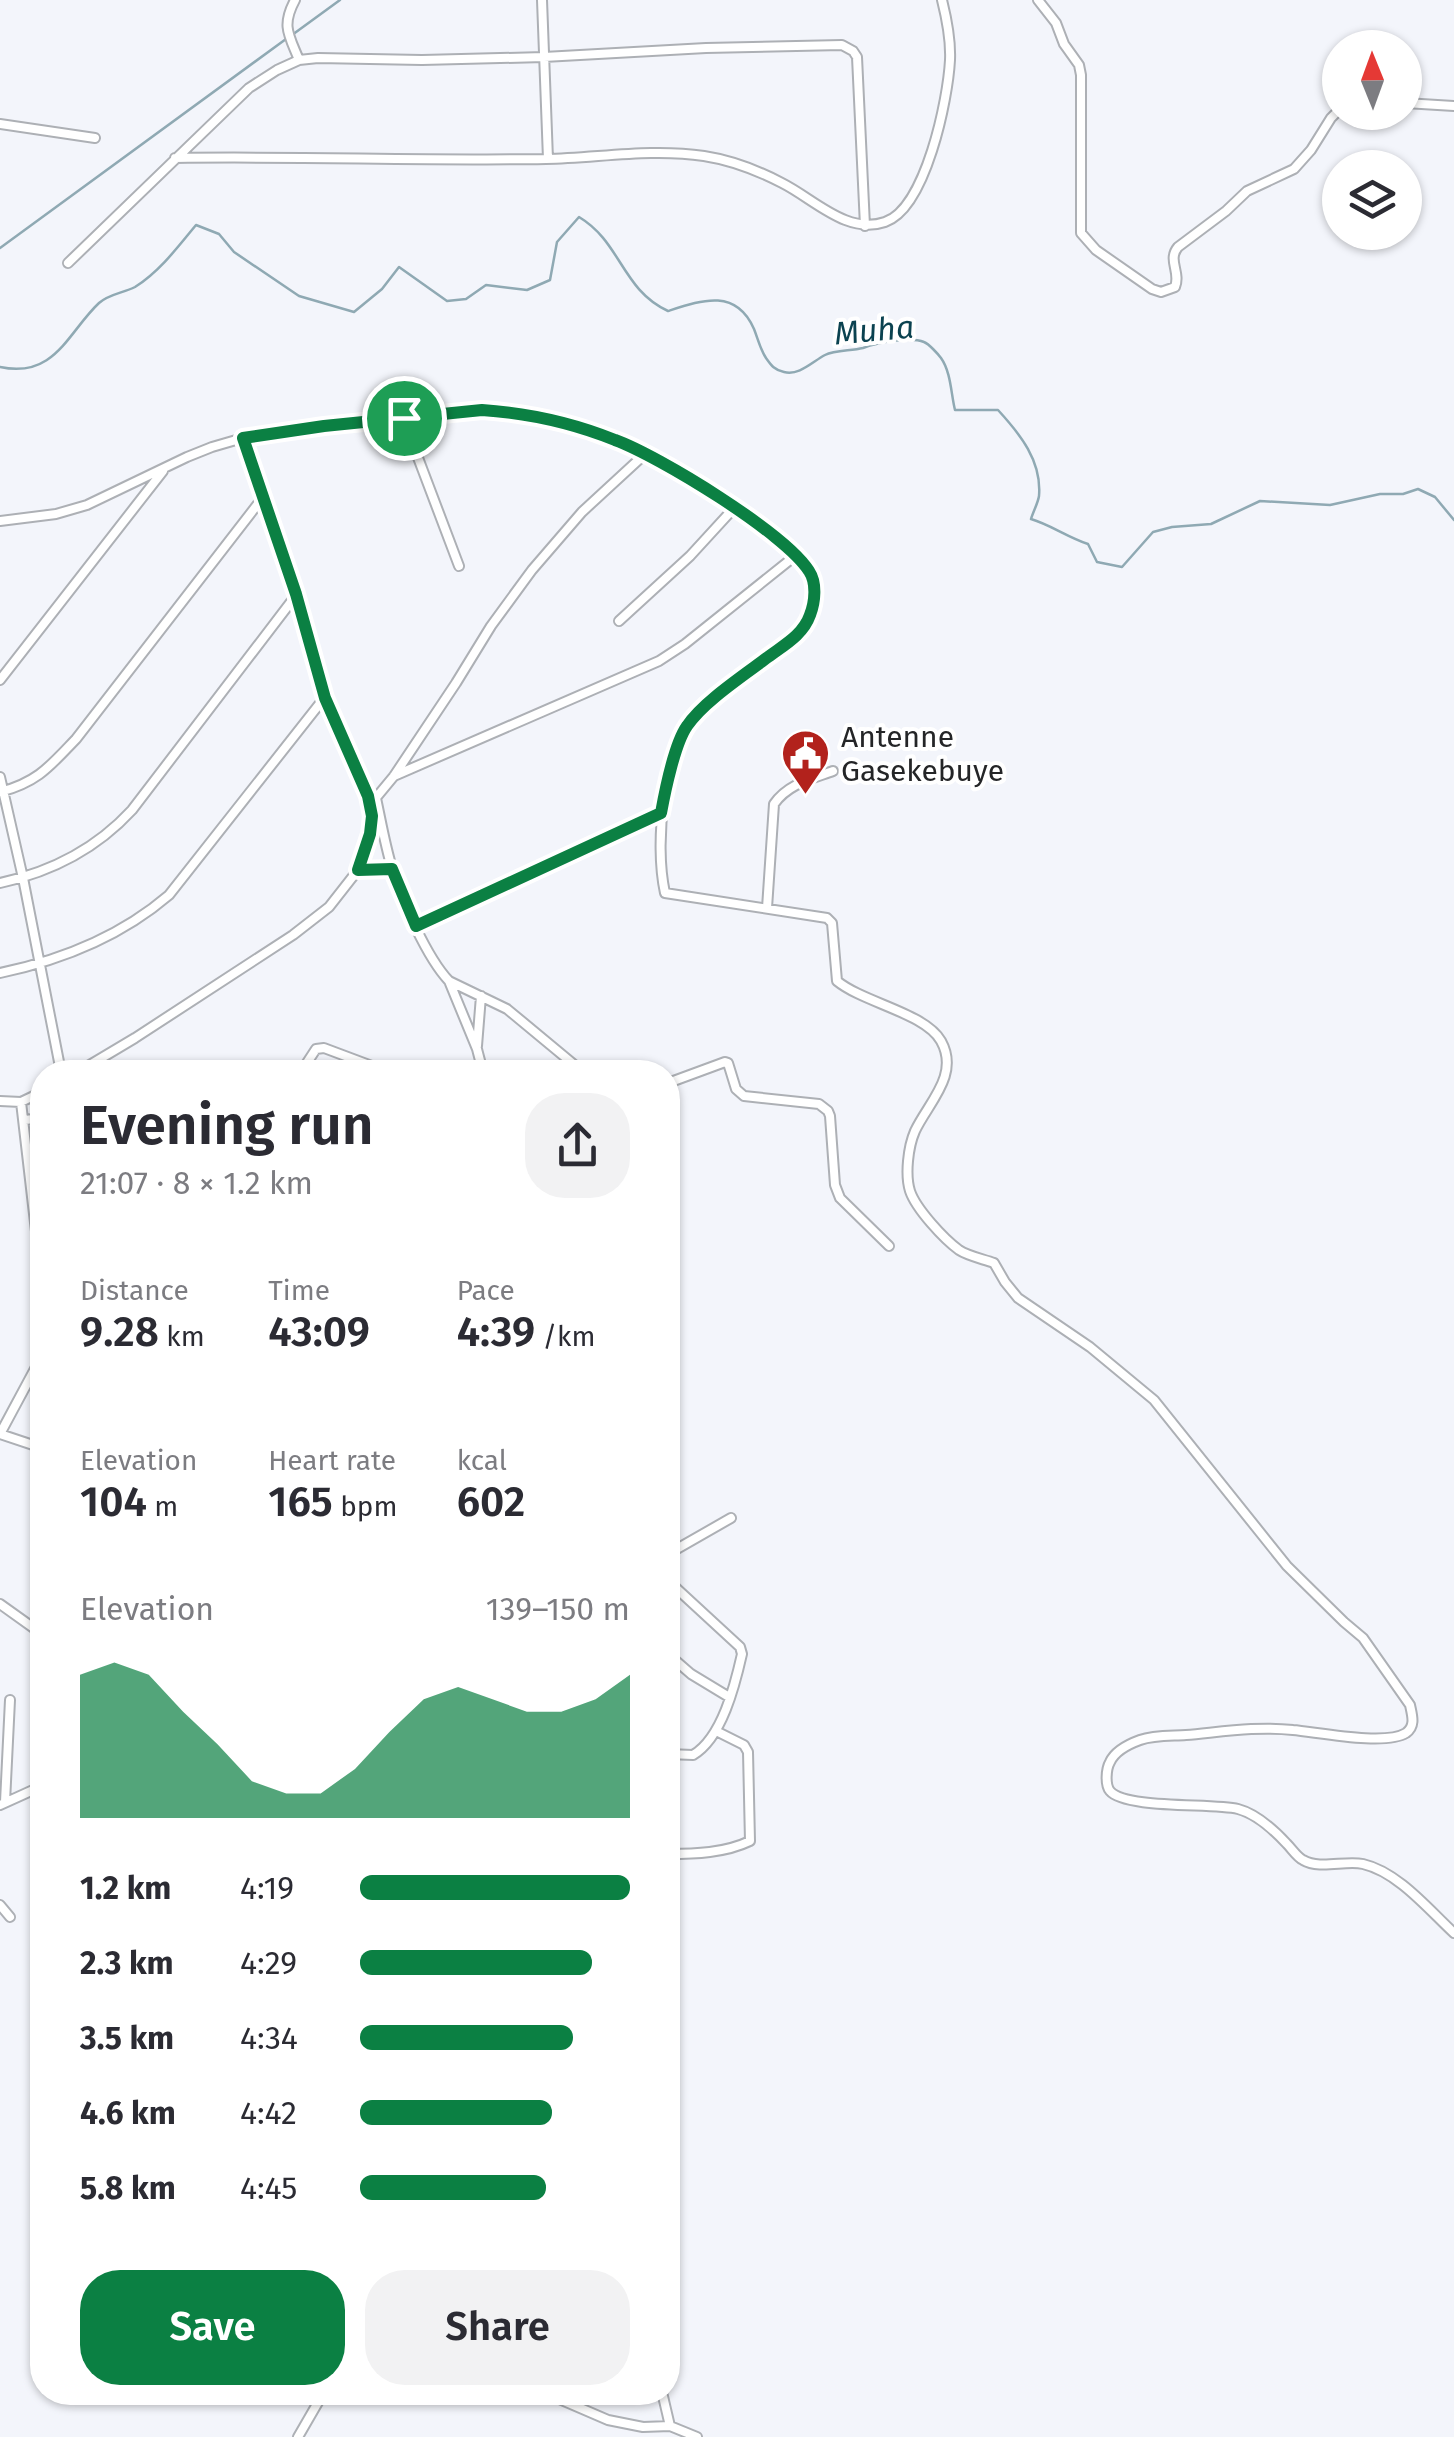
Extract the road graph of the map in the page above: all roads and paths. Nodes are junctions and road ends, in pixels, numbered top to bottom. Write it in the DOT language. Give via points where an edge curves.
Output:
graph roads {
  1 [pos="295,0"];
  2 [pos="542,0"];
  3 [pos="942,0"];
  4 [pos="1038,0"];
  5 [pos="544,57"];
  6 [pos="299,60"];
  7 [pos="1422,104"];
  8 [pos="1454,106"];
  9 [pos="0,124"];
  10 [pos="1323,130"];
  11 [pos="95,138"];
  12 [pos="175,158"];
  13 [pos="548,159"];
  14 [pos="865,226"];
  15 [pos="68,262"];
  16 [pos="404,418"];
  17 [pos="243,438"];
  18 [pos="646,453"];
  19 [pos="166,466"];
  20 [pos="264,496"];
  21 [pos="734,508"];
  22 [pos="0,521"];
  23 [pos="796,556"];
  24 [pos="460,566"];
  25 [pos="296,594"];
  26 [pos="619,620"];
  27 [pos="0,680"];
  28 [pos="325,698"];
  29 [pos="833,771"];
  30 [pos="394,776"];
  31 [pos="0,778"];
  32 [pos="2,792"];
  33 [pos="373,801"];
  34 [pos="661,813"];
  35 [pos="388,854"];
  36 [pos="364,855"];
  37 [pos="392,869"];
  38 [pos="358,870"];
  39 [pos="23,878"];
  40 [pos="0,883"];
  41 [pos="767,908"];
  42 [pos="416,926"];
  43 [pos="40,965"];
  44 [pos="0,973"];
  45 [pos="449,981"];
  46 [pos="481,996"];
  47 [pos="477,1049"];
  48 [pos="59,1060"];
  49 [pos="98,1060"];
  50 [pos="309,1060"];
  51 [pos="356,1060"];
  52 [pos="480,1060"];
  53 [pos="569,1060"];
  54 [pos="680,1079"];
  55 [pos="30,1098"];
  56 [pos="0,1102"];
  57 [pos="21,1102"];
  58 [pos="30,1119"];
  59 [pos="25,1120"];
  60 [pos="30,1192"];
  61 [pos="888,1246"];
  62 [pos="30,1378"];
  63 [pos="30,1444"];
  64 [pos="731,1518"];
  65 [pos="680,1547"];
  66 [pos="680,1592"];
  67 [pos="0,1604"];
  68 [pos="30,1625"];
  69 [pos="680,1664"];
  70 [pos="728,1697"];
  71 [pos="10,1700"];
  72 [pos="716,1731"];
  73 [pos="680,1754"];
  74 [pos="30,1791"];
  75 [pos="2,1803"];
  76 [pos="680,1854"];
  77 [pos="0,1905"];
  78 [pos="10,1918"];
  79 [pos="1454,1933"];
  80 [pos="316,2405"];
  81 [pos="573,2405"];
  82 [pos="665,2405"];
  83 [pos="670,2426"];
  84 [pos="298,2437"];
  85 [pos="697,2437"];
  1 -- 6 [label="street" via="286,27"];
  2 -- 5 [label="street"];
  3 -- 14 [label="street" via="950,59 926,168 896,216"];
  4 -- 10 [label="street" via="1081,75 1080,233 1152,289 1174,287 1178,246 1247,191 1294,169"];
  5 -- 6 [label="street"];
  5 -- 13 [label="street"];
  5 -- 14 [label="street" via="849,48 857,57"];
  6 -- 12 [label="street" via="249,88"];
  7 -- 8 [label="street"];
  9 -- 11 [label="street"];
  12 -- 13 [label="street"];
  12 -- 15 [label="street"];
  13 -- 14 [label="street" via="710,156"];
  16 -- 17 [label="street"];
  16 -- 18 [label="street" via="503,411"];
  16 -- 24 [label="street"];
  17 -- 19 [label="street"];
  17 -- 20 [label="street"];
  18 -- 21 [label="street"];
  18 -- 30 [label="street" via="532,570"];
  19 -- 22 [label="street" via="87,505"];
  19 -- 27 [label="street"];
  20 -- 25 [label="street"];
  20 -- 32 [label="street" via="76,739 24,786"];
  21 -- 23 [label="street"];
  21 -- 26 [label="street"];
  23 -- 30 [label="street" via="659,661"];
  23 -- 34 [label="street" via="813,582 804,628 687,725"];
  25 -- 28 [label="street"];
  25 -- 39 [label="street" via="114,830"];
  28 -- 33 [label="street"];
  28 -- 43 [label="street" via="169,895 126,928"];
  29 -- 41 [label="street" via="784,791 774,804"];
  30 -- 33 [label="street"];
  31 -- 32 [label="street"];
  32 -- 39 [label="street"];
  33 -- 35 [label="street"];
  33 -- 36 [label="street"];
  34 -- 41 [label="street" via="665,893"];
  34 -- 42 [label="street"];
  35 -- 36 [label="street"];
  35 -- 37 [label="street"];
  36 -- 38 [label="street"];
  37 -- 38 [label="street"];
  37 -- 42 [label="street"];
  38 -- 49 [label="street" via="329,907 293,935"];
  39 -- 40 [label="street"];
  39 -- 43 [label="street"];
  41 -- 79 [label="street" via="830,920 837,981 924,1024 943,1045 943,1083 910,1147 908,1177 916,1203 961,1252 994,1263 1018,1298 1154,1400 1288,1566 1363,1638 1410,1705 1411,1728 1394,1736 1250,1730 1140,1740 1111,1759 1111,1792 1170,1806 1241,1810 1304,1862 1374,1868 1416,1895"];
  42 -- 45 [label="street"];
  43 -- 44 [label="street"];
  43 -- 48 [label="street"];
  45 -- 46 [label="street"];
  45 -- 47 [label="street"];
  46 -- 47 [label="street"];
  46 -- 53 [label="street" via="506,1008"];
  47 -- 52 [label="street"];
  50 -- 51 [label="street" via="324,1048"];
  54 -- 61 [label="street" via="725,1062 744,1096 823,1107 830,1116 840,1198"];
  55 -- 57 [label="street"];
  56 -- 57 [label="street"];
  57 -- 59 [label="street"];
  58 -- 59 [label="street"];
  59 -- 60 [label="street"];
  62 -- 63 [label="street" via="0,1434"];
  64 -- 65 [label="street"];
  66 -- 70 [label="street" via="742,1651"];
  67 -- 68 [label="street"];
  69 -- 70 [label="street"];
  70 -- 72 [label="street"];
  71 -- 75 [label="street"];
  72 -- 73 [label="street" via="700,1751"];
  72 -- 76 [label="street" via="748,1752 750,1841"];
  74 -- 75 [label="street"];
  77 -- 78 [label="street"];
  80 -- 84 [label="street"];
  81 -- 83 [label="street" via="608,2420"];
  82 -- 83 [label="street"];
  83 -- 85 [label="street"];
}
